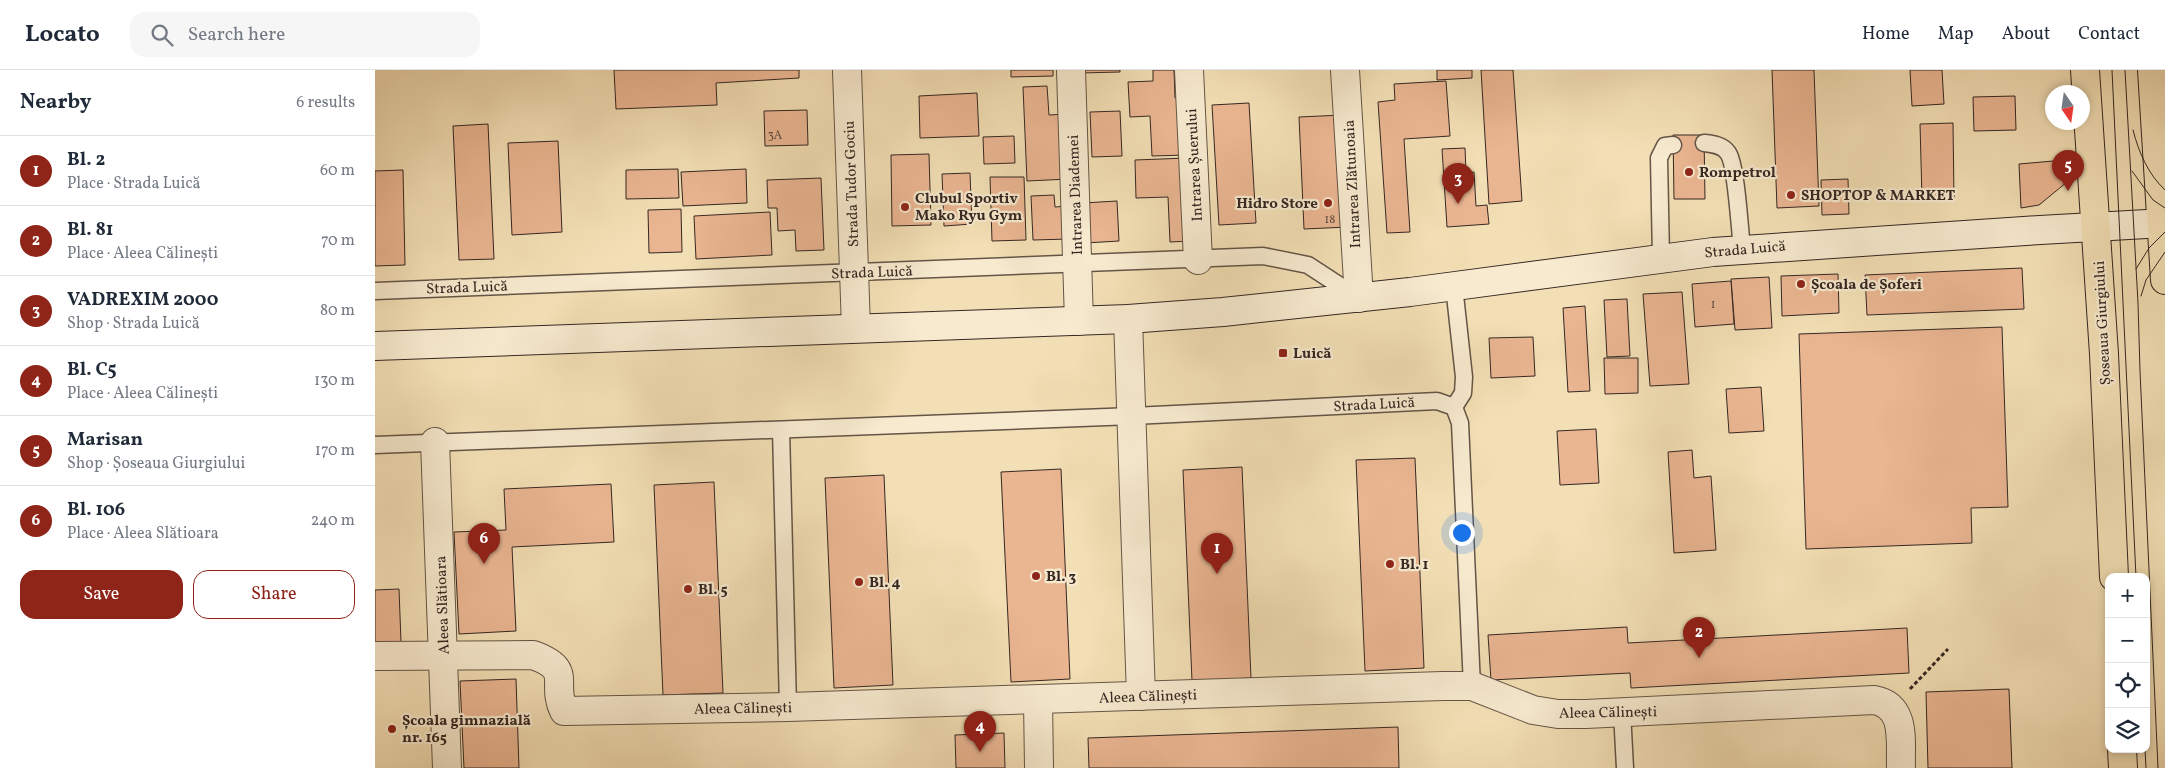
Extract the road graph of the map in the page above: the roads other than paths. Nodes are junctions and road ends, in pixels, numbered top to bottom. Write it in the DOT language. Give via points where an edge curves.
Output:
graph roads {
  1 [pos="847,70"];
  2 [pos="1071,70"];
  3 [pos="1189,70"];
  4 [pos="1345,70"];
  5 [pos="2085,70"];
  6 [pos="2152,70"];
  7 [pos="1704,143"];
  8 [pos="1673,144"];
  9 [pos="2163,224"];
  10 [pos="2096,226"];
  11 [pos="1742,249"];
  12 [pos="1661,258"];
  13 [pos="1198,260"];
  14 [pos="1077,263"];
  15 [pos="854,273"];
  16 [pos="2165,280"];
  17 [pos="1455,286"];
  18 [pos="375,291"];
  19 [pos="1359,298"];
  20 [pos="1129,319"];
  21 [pos="1079,321"];
  22 [pos="856,328"];
  23 [pos="375,346"];
  24 [pos="1454,407"];
  25 [pos="1133,416"];
  26 [pos="781,430"];
  27 [pos="435,442"];
  28 [pos="375,445"];
  29 [pos="2114,573"];
  30 [pos="375,656"];
  31 [pos="443,656"];
  32 [pos="1472,686"];
  33 [pos="1141,696"];
  34 [pos="1037,700"];
  35 [pos="788,707"];
  36 [pos="1622,712"];
  37 [pos="2122,753"];
  38 [pos="447,768"];
  39 [pos="1039,768"];
  40 [pos="1625,768"];
  41 [pos="1901,768"];
  42 [pos="2123,768"];
  1 -- 15 [label="street, Strada Tudor Gociu"];
  2 -- 14 [label="street, Intrarea Diademei"];
  3 -- 13 [label="street, Intrarea Șuerului"];
  4 -- 19 [label="street, Intrarea Zlătunoaia"];
  5 -- 10 [label="main road, Șoseaua Giurgiului"];
  6 -- 9 [label="main road"];
  7 -- 11 [label="lane" via="1718,145 1729,154"];
  8 -- 12 [label="lane" via="1665,146 1659,158"];
  9 -- 10 [label="street, Strada Luică"];
  9 -- 16 [label="main road"];
  10 -- 11 [label="street, Strada Luică"];
  10 -- 29 [label="main road, Șoseaua Giurgiului"];
  11 -- 12 [label="street, Strada Luică"];
  12 -- 17 [label="street, Strada Luică"];
  13 -- 14 [label="lane, Strada Luică"];
  13 -- 19 [label="lane, Strada Luică" via="1263,256 1308,266"];
  14 -- 15 [label="lane, Strada Luică"];
  14 -- 21 [label="street, Intrarea Diademei"];
  15 -- 18 [label="lane, Strada Luică"];
  15 -- 22 [label="street, Strada Tudor Gociu"];
  17 -- 19 [label="street, Strada Luică"];
  17 -- 24 [label="lane" via="1464,377 1463,393"];
  19 -- 20 [label="street, Strada Luică"];
  20 -- 21 [label="street, Strada Luică"];
  20 -- 25 [label="street"];
  21 -- 22 [label="street, Strada Luică"];
  22 -- 23 [label="street, Strada Luică"];
  24 -- 25 [label="lane, Strada Luică" via="1437,401"];
  24 -- 32 [label="lane" via="1460,423"];
  25 -- 26 [label="lane, Strada Luică"];
  25 -- 33 [label="street"];
  26 -- 27 [label="lane, Strada Luică"];
  26 -- 35 [label="lane"];
  27 -- 28 [label="lane, Strada Luică"];
  27 -- 31 [label="street, Aleea Slătioara"];
  30 -- 31 [label="street, Aleea Călinești"];
  31 -- 35 [label="street, Aleea Călinești" via="533,655 549,660 558,672 563,711"];
  31 -- 38 [label="street, Aleea Slătioara"];
  32 -- 33 [label="street, Aleea Călinești"];
  32 -- 36 [label="street, Aleea Călinești" via="1533,710 1557,714"];
  33 -- 34 [label="street, Aleea Călinești"];
  34 -- 35 [label="street, Aleea Călinești"];
  34 -- 39 [label="street"];
  36 -- 40 [label="lane"];
  36 -- 41 [label="street, Aleea Călinești" via="1883,701 1893,708 1899,726"];
  37 -- 42 [label="main road"];
}
